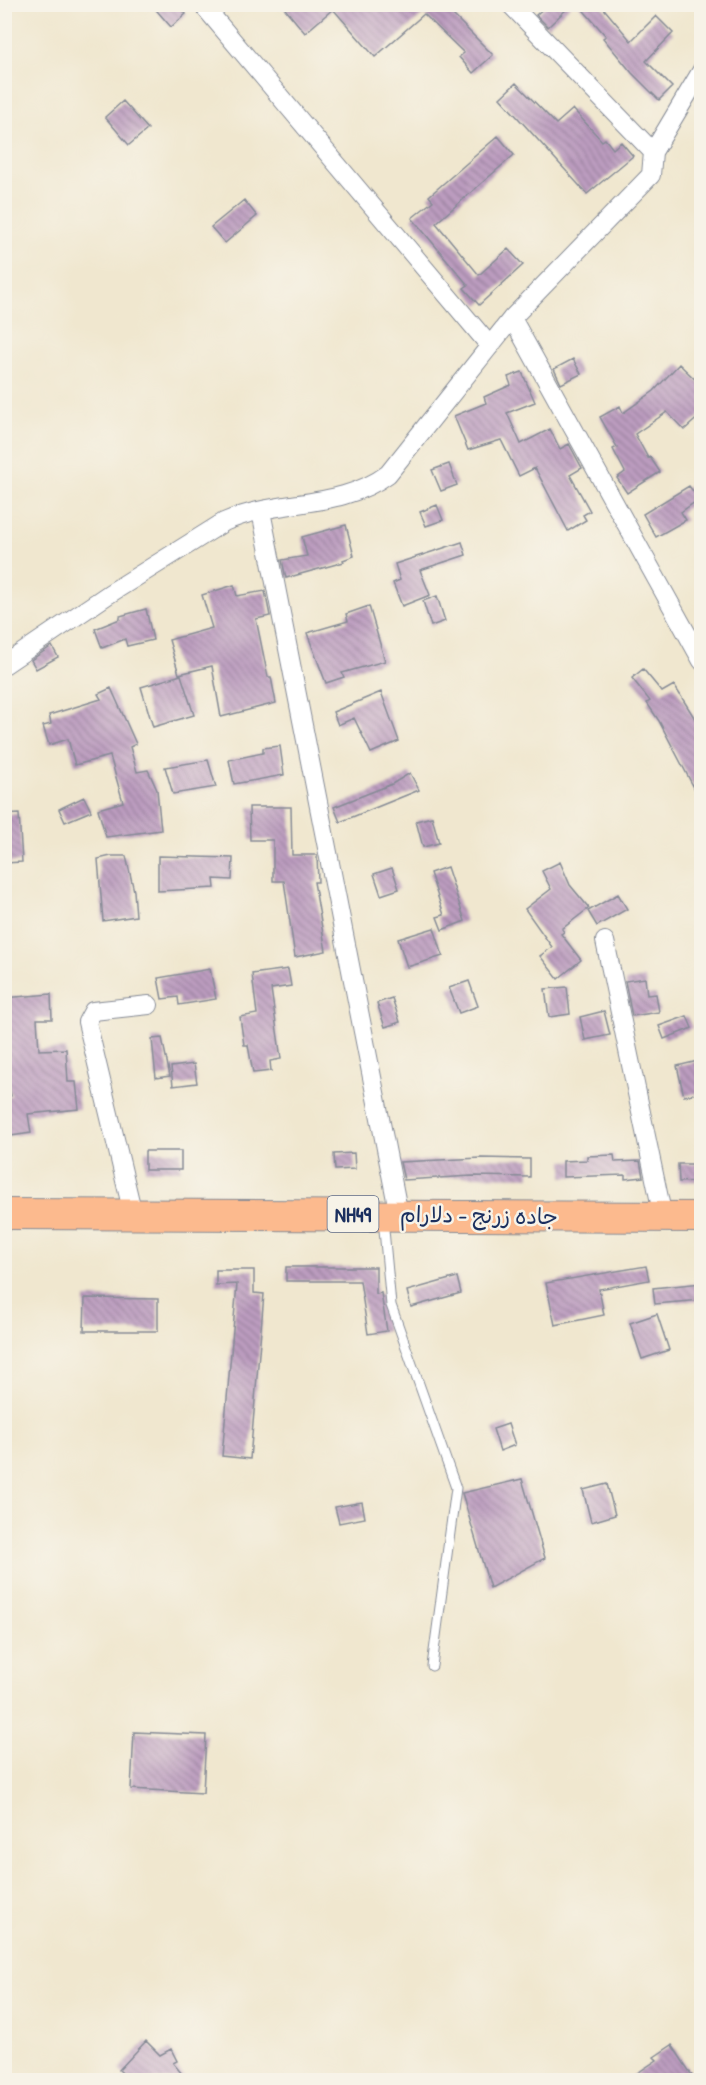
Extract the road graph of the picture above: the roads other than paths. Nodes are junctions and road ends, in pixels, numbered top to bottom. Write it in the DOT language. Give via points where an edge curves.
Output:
graph roads {
  1 [pos="202,4"];
  2 [pos="510,4"];
  3 [pos="702,70"];
  4 [pos="653,152"];
  5 [pos="512,318"];
  6 [pos="490,346"];
  7 [pos="261,511"];
  8 [pos="702,661"];
  9 [pos="4,665"];
  10 [pos="605,941"];
  11 [pos="149,1005"];
  12 [pos="4,1214"];
  13 [pos="133,1214"];
  14 [pos="390,1214"];
  15 [pos="663,1217"];
  16 [pos="702,1217"];
  17 [pos="432,1666"];
  1 -- 6 [label="street"];
  2 -- 4 [label="street"];
  3 -- 4 [label="street"];
  4 -- 5 [label="street" via="651,175"];
  5 -- 6 [label="street"];
  5 -- 8 [label="street"];
  6 -- 7 [label="street" via="388,474 370,487 344,496"];
  7 -- 9 [label="street" via="224,522"];
  7 -- 14 [label="street"];
  10 -- 15 [label="street"];
  11 -- 13 [label="street" via="93,1011 87,1022"];
  12 -- 13 [label="highway, جاده زرنج - دلارام / NH49"];
  13 -- 14 [label="highway, جاده زرنج - دلارام / NH49"];
  14 -- 15 [label="highway, جاده زرنج - دلارام / NH49"];
  14 -- 17 [label="lane" via="391,1305 456,1488"];
  15 -- 16 [label="highway, جاده زرنج - دلارام / NH49"];
}
